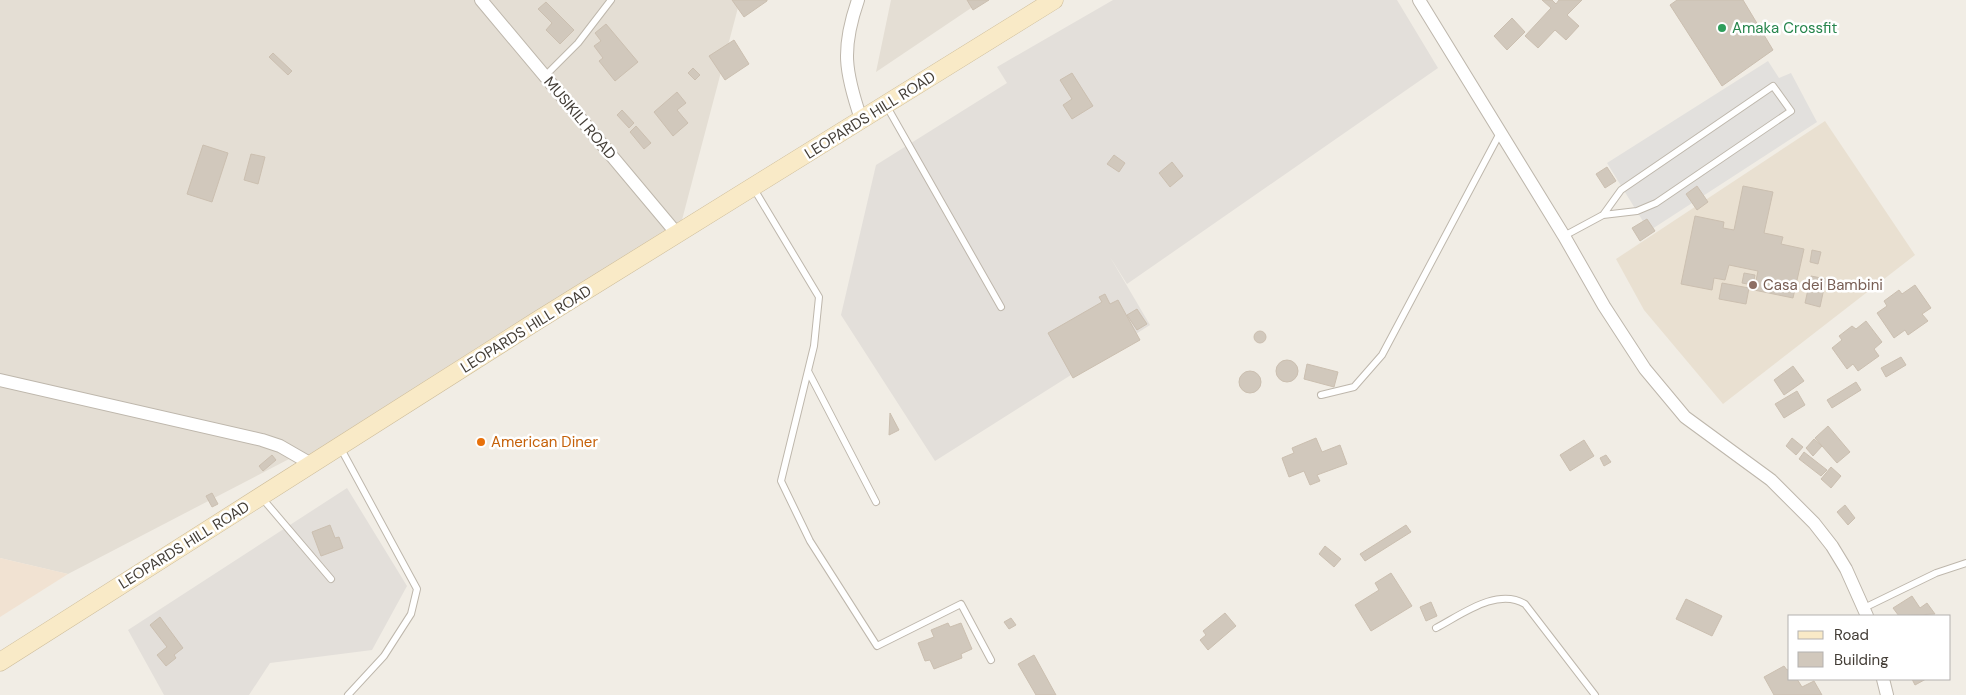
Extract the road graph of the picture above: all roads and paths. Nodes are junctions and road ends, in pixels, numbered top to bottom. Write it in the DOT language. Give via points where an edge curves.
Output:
graph roads {
  1 [pos="481,0"];
  2 [pos="611,0"];
  3 [pos="858,0"];
  4 [pos="1054,0"];
  5 [pos="1419,0"];
  6 [pos="545,76"];
  7 [pos="886,104"];
  8 [pos="861,119"];
  9 [pos="1500,133"];
  10 [pos="754,188"];
  11 [pos="1603,215"];
  12 [pos="678,235"];
  13 [pos="1564,236"];
  14 [pos="1001,308"];
  15 [pos="808,371"];
  16 [pos="0,380"];
  17 [pos="1322,395"];
  18 [pos="340,447"];
  19 [pos="313,465"];
  20 [pos="261,497"];
  21 [pos="876,502"];
  22 [pos="1966,563"];
  23 [pos="331,579"];
  24 [pos="1865,612"];
  25 [pos="1436,628"];
  26 [pos="991,660"];
  27 [pos="0,662"];
  28 [pos="1883,680"];
  29 [pos="348,695"];
  30 [pos="1595,695"];
  31 [pos="1887,695"];
  1 -- 6 [label="street, MUSIKILI ROAD"];
  2 -- 6 [label="lane" via="578,43"];
  3 -- 8 [label="street" via="845,60"];
  4 -- 7 [label="main road, LEOPARDS HILL ROAD"];
  5 -- 9 [label="street"];
  6 -- 12 [label="street, MUSIKILI ROAD"];
  7 -- 8 [label="main road, LEOPARDS HILL ROAD"];
  7 -- 14 [label="lane"];
  8 -- 10 [label="main road, LEOPARDS HILL ROAD"];
  9 -- 13 [label="street"];
  9 -- 17 [label="lane" via="1382,355 1354,387"];
  10 -- 12 [label="main road, LEOPARDS HILL ROAD"];
  10 -- 15 [label="lane" via="819,296"];
  11 -- 11 [label="lane" via="1621,190 1773,86 1791,111 1656,203 1637,210"];
  11 -- 13 [label="lane"];
  12 -- 18 [label="main road, LEOPARDS HILL ROAD"];
  13 -- 24 [label="street" via="1604,306 1664,393 1685,416 1771,480 1804,512 1832,546"];
  15 -- 21 [label="lane"];
  15 -- 26 [label="lane" via="781,481 810,541 877,646 961,604"];
  16 -- 19 [label="street" via="262,440 280,446"];
  18 -- 19 [label="main road, LEOPARDS HILL ROAD"];
  18 -- 29 [label="lane" via="417,589 411,614 384,656"];
  19 -- 20 [label="main road, LEOPARDS HILL ROAD"];
  20 -- 23 [label="lane"];
  20 -- 27 [label="main road, LEOPARDS HILL ROAD"];
  22 -- 24 [label="lane" via="1936,573"];
  25 -- 30 [label="lane" via="1492,600 1519,600"];
  28 -- 31 [label="street"];
}
